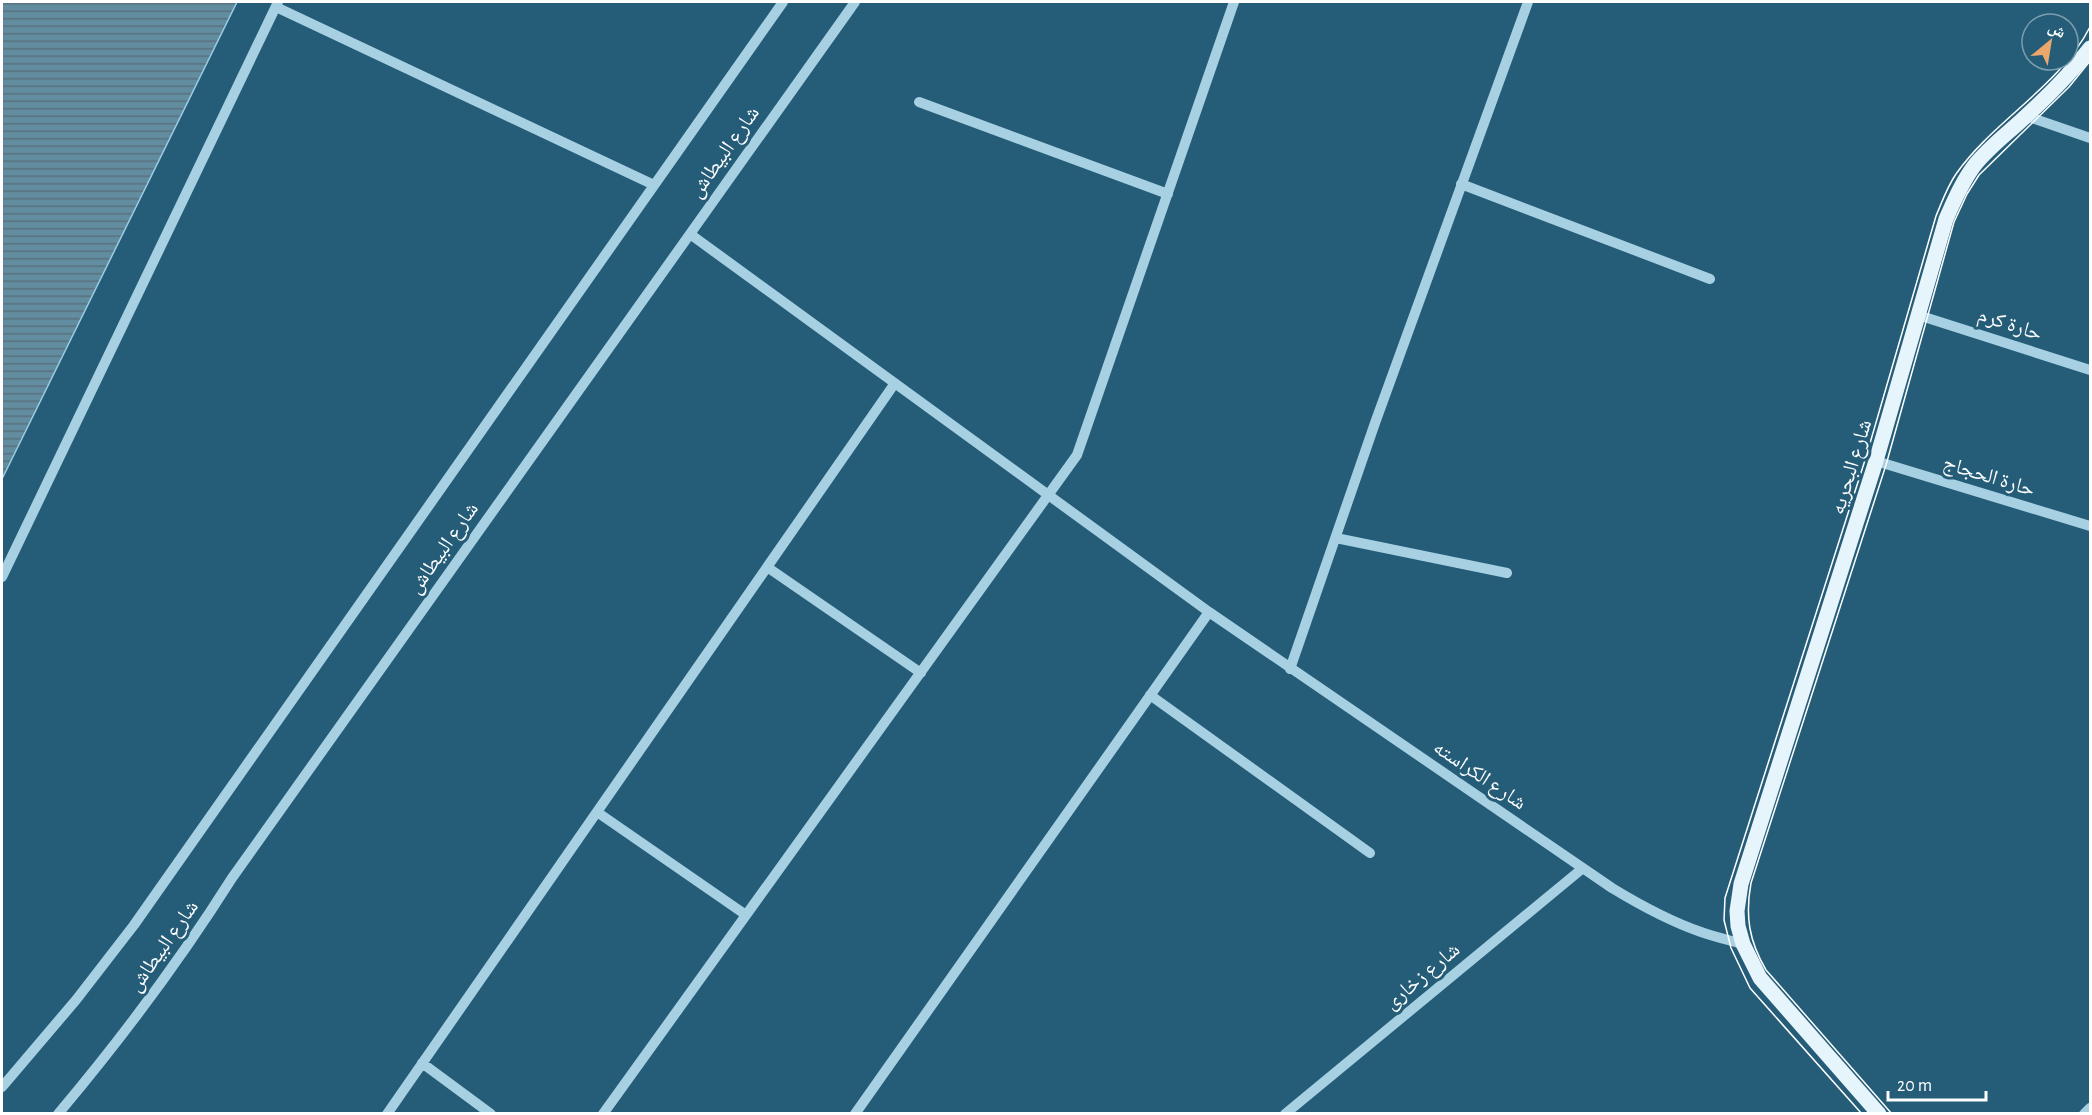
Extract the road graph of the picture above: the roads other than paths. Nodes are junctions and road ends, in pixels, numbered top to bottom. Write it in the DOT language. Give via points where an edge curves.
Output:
graph roads {
  1 [pos="783,2"];
  2 [pos="855,2"];
  3 [pos="1234,2"];
  4 [pos="1528,2"];
  5 [pos="277,4"];
  6 [pos="2091,48"];
  7 [pos="919,102"];
  8 [pos="2026,116"];
  9 [pos="2091,138"];
  10 [pos="1461,184"];
  11 [pos="654,185"];
  12 [pos="1168,194"];
  13 [pos="690,234"];
  14 [pos="1710,279"];
  15 [pos="1918,315"];
  16 [pos="2091,370"];
  17 [pos="895,383"];
  18 [pos="1876,461"];
  19 [pos="1048,496"];
  20 [pos="2091,514"];
  21 [pos="2089,526"];
  22 [pos="1336,538"];
  23 [pos="767,567"];
  24 [pos="1507,573"];
  25 [pos="2,578"];
  26 [pos="1209,612"];
  27 [pos="1290,669"];
  28 [pos="921,673"];
  29 [pos="1150,695"];
  30 [pos="597,812"];
  31 [pos="1370,853"];
  32 [pos="1583,868"];
  33 [pos="746,915"];
  34 [pos="1743,944"];
  35 [pos="422,1064"];
  36 [pos="2,1088"];
  37 [pos="2091,1108"];
  38 [pos="58,1113"];
  39 [pos="387,1113"];
  40 [pos="491,1113"];
  41 [pos="603,1113"];
  42 [pos="855,1113"];
  43 [pos="1286,1113"];
  44 [pos="1879,1113"];
  45 [pos="2084,1113"];
  1 -- 11 [label="street, شارع البيطاش"];
  2 -- 13 [label="street, شارع البيطاش"];
  3 -- 12 [label="street"];
  4 -- 10 [label="street"];
  5 -- 11 [label="street"];
  5 -- 25 [label="street"];
  6 -- 8 [label="main road, شارع البحريه"];
  7 -- 12 [label="street"];
  8 -- 9 [label="street"];
  8 -- 15 [label="main road, شارع البحريه" via="1974,166 1963,184 1946,219"];
  10 -- 14 [label="street"];
  10 -- 22 [label="street"];
  11 -- 36 [label="street, شارع البيطاش" via="134,925"];
  12 -- 19 [label="street" via="1077,455"];
  13 -- 17 [label="street, شارع الكراسته"];
  13 -- 38 [label="street, شارع البيطاش" via="232,878 145,1007"];
  15 -- 16 [label="street, حارة كرم"];
  15 -- 18 [label="main road, شارع البحريه"];
  17 -- 19 [label="street, شارع الكراسته"];
  17 -- 23 [label="street"];
  18 -- 21 [label="street, حارة الحجاج"];
  18 -- 34 [label="main road, شارع البحريه" via="1745,871 1737,911"];
  19 -- 26 [label="street, شارع الكراسته"];
  19 -- 28 [label="street"];
  20 -- 21 [label="street"];
  22 -- 24 [label="street"];
  22 -- 27 [label="street"];
  23 -- 28 [label="street"];
  23 -- 30 [label="street"];
  26 -- 27 [label="street, شارع الكراسته"];
  26 -- 29 [label="street"];
  27 -- 32 [label="street, شارع الكراسته"];
  28 -- 33 [label="street"];
  29 -- 31 [label="street"];
  29 -- 42 [label="street"];
  30 -- 33 [label="street"];
  30 -- 35 [label="street"];
  32 -- 34 [label="street, شارع الكراسته" via="1672,921"];
  32 -- 43 [label="street, شارع زخارى"];
  33 -- 41 [label="street"];
  34 -- 44 [label="main road, شارع البحريه" via="1760,978"];
  35 -- 39 [label="street"];
  35 -- 40 [label="street"];
  37 -- 45 [label="street"];
}
